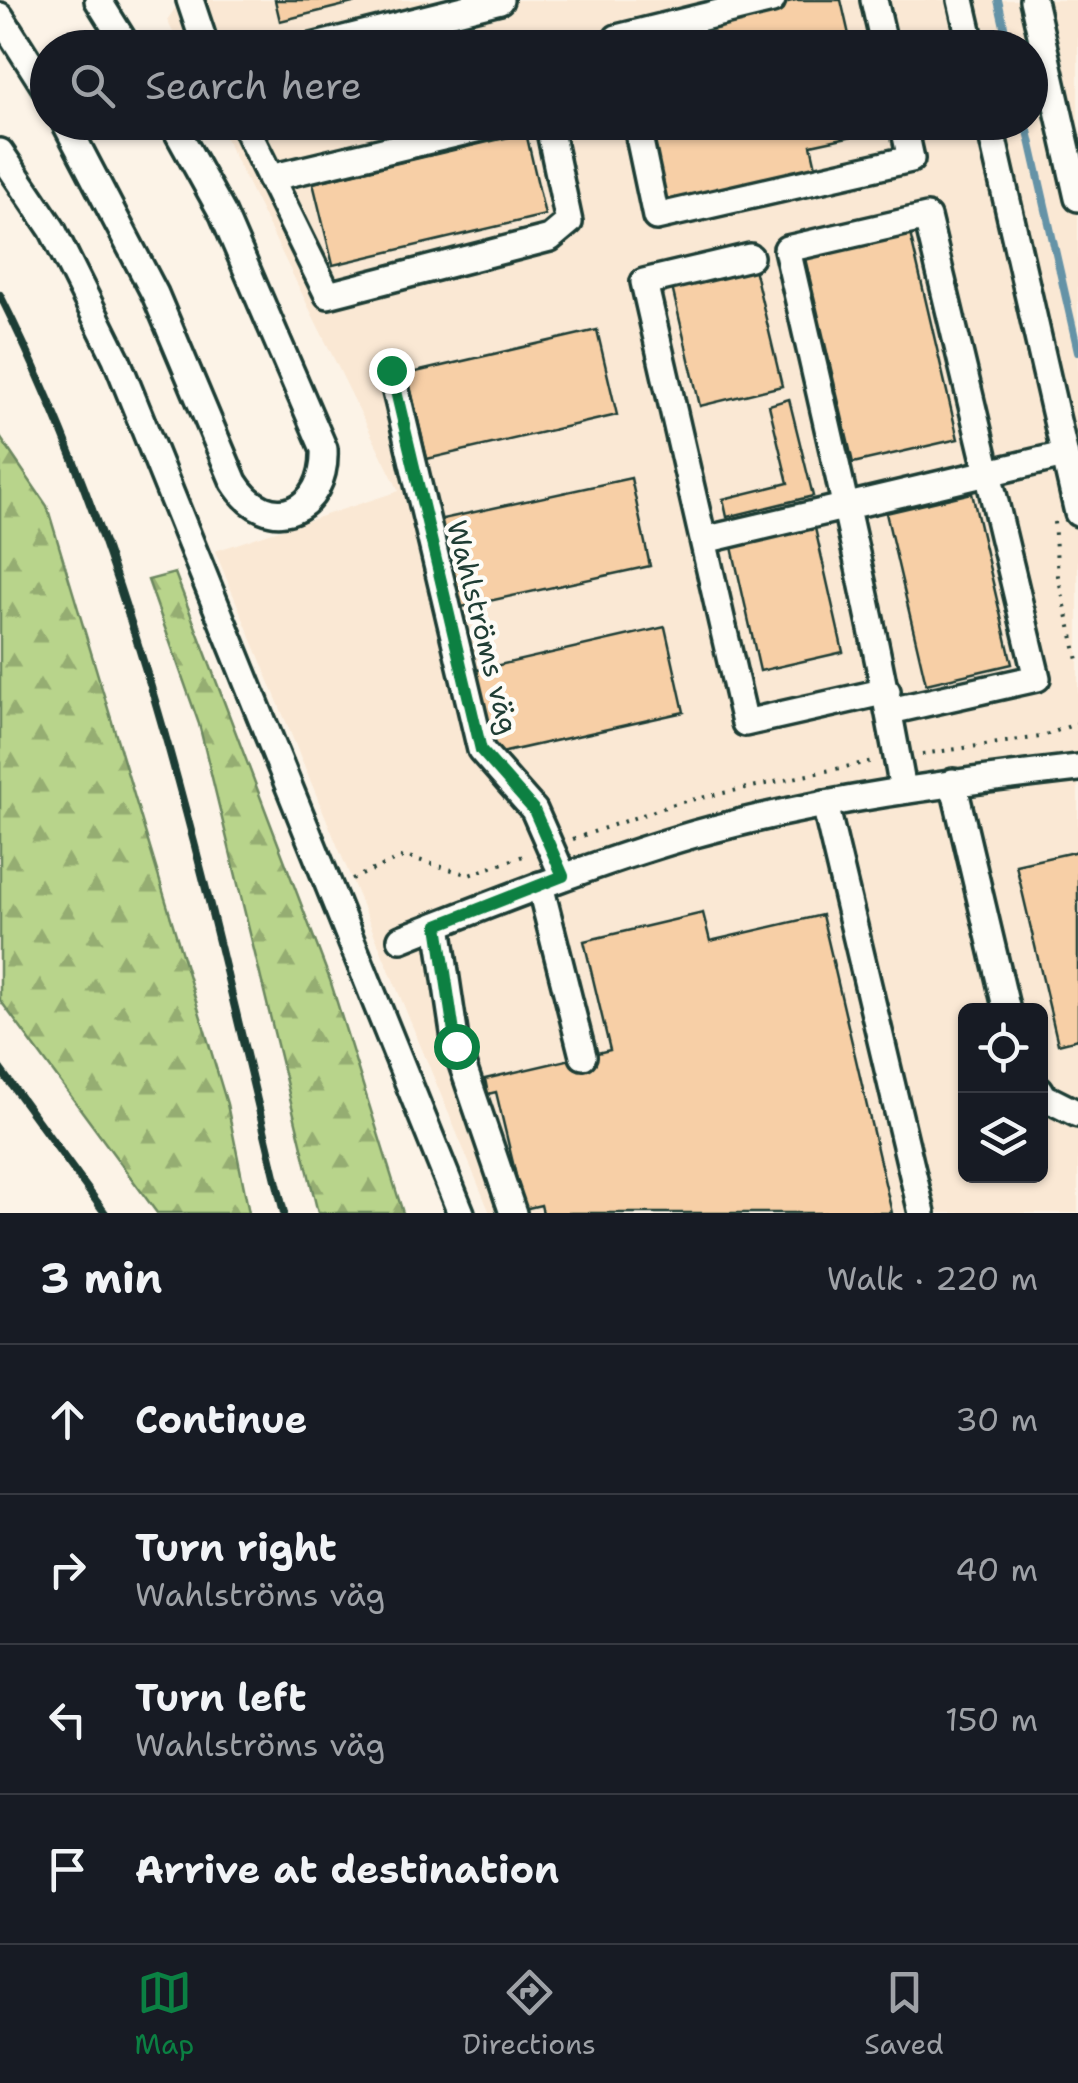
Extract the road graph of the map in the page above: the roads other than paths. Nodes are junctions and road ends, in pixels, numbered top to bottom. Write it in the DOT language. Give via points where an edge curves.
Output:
graph roads {
  1 [pos="98,0"];
  2 [pos="190,0"];
  3 [pos="500,0"];
  4 [pos="772,0"];
  5 [pos="874,0"];
  6 [pos="961,0"];
  7 [pos="1033,0"];
  8 [pos="0,16"];
  9 [pos="117,30"];
  10 [pos="200,30"];
  11 [pos="380,30"];
  12 [pos="650,30"];
  13 [pos="882,30"];
  14 [pos="968,30"];
  15 [pos="1040,30"];
  16 [pos="30,64"];
  17 [pos="1048,66"];
  18 [pos="74,140"];
  19 [pos="182,140"];
  20 [pos="252,140"];
  21 [pos="429,140"];
  22 [pos="552,140"];
  23 [pos="640,140"];
  24 [pos="907,140"];
  25 [pos="993,140"];
  26 [pos="0,152"];
  27 [pos="270,178"];
  28 [pos="1078,198"];
  29 [pos="750,258"];
  30 [pos="391,370"];
  31 [pos="1064,455"];
  32 [pos="988,473"];
  33 [pos="846,506"];
  34 [pos="1078,513"];
  35 [pos="704,540"];
  36 [pos="888,701"];
  37 [pos="1078,768"];
  38 [pos="953,782"];
  39 [pos="902,790"];
  40 [pos="826,804"];
  41 [pos="552,880"];
  42 [pos="438,925"];
  43 [pos="401,939"];
  44 [pos="1005,1003"];
  45 [pos="583,1056"];
  46 [pos="1042,1093"];
  47 [pos="1078,1114"];
  48 [pos="461,1213"];
  49 [pos="513,1213"];
  50 [pos="922,1213"];
  1 -- 9 [label="street"];
  2 -- 10 [label="street"];
  3 -- 11 [label="street"];
  4 -- 12 [label="street"];
  5 -- 13 [label="street"];
  6 -- 14 [label="street"];
  7 -- 15 [label="street"];
  8 -- 16 [label="street"];
  17 -- 28 [label="street"];
  18 -- 19 [label="street" via="155,294 234,482 247,503 280,512 318,490 324,450 223,214"];
  20 -- 27 [label="street"];
  21 -- 27 [label="street"];
  22 -- 27 [label="street" via="569,222 550,238 328,295"];
  23 -- 24 [label="street" via="656,217 911,158"];
  25 -- 31 [label="street"];
  26 -- 48 [label="street" via="52,229 116,358"];
  29 -- 35 [label="street" via="644,282"];
  30 -- 41 [label="street, Wahlströms väg" via="481,750 534,810 550,846"];
  31 -- 32 [label="street"];
  31 -- 34 [label="street"];
  32 -- 33 [label="street"];
  32 -- 33 [label="street" via="927,217 786,249"];
  32 -- 36 [label="street" via="1037,678"];
  33 -- 35 [label="street"];
  33 -- 36 [label="street"];
  35 -- 36 [label="street" via="746,723"];
  36 -- 39 [label="street"];
  37 -- 38 [label="street"];
  38 -- 39 [label="street"];
  38 -- 44 [label="street"];
  39 -- 40 [label="street"];
  40 -- 41 [label="street" via="697,834"];
  40 -- 50 [label="street"];
  41 -- 42 [label="street"];
  41 -- 45 [label="street, Wahlströms väg"];
  42 -- 43 [label="street"];
  42 -- 49 [label="street" via="456,1046"];
  46 -- 47 [label="street"];
}
